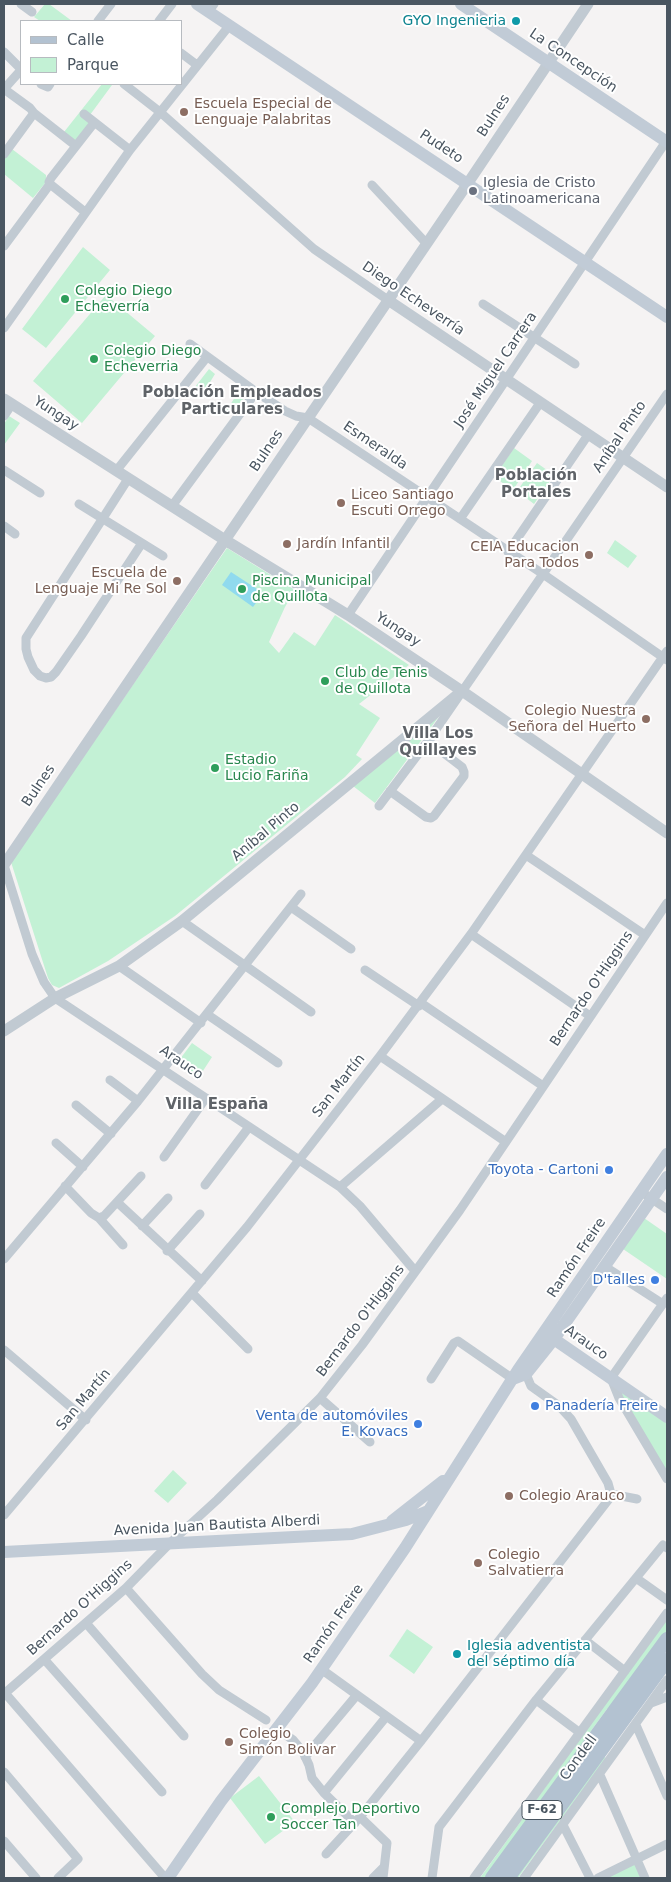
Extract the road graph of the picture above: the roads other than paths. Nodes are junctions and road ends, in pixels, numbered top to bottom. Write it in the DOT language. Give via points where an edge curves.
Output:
graph roads {
  1 [pos="21,4"];
  2 [pos="111,4"];
  3 [pos="172,4"];
  4 [pos="197,4"];
  5 [pos="461,4"];
  6 [pos="588,4"];
  7 [pos="211,8"];
  8 [pos="32,12"];
  9 [pos="99,20"];
  10 [pos="160,20"];
  11 [pos="229,26"];
  12 [pos="4,52"];
  13 [pos="182,53"];
  14 [pos="548,62"];
  15 [pos="197,65"];
  16 [pos="20,68"];
  17 [pos="20,70"];
  18 [pos="182,84"];
  19 [pos="125,85"];
  20 [pos="181,85"];
  21 [pos="4,89"];
  22 [pos="160,112"];
  23 [pos="34,113"];
  24 [pos="84,114"];
  25 [pos="94,123"];
  26 [pos="667,141"];
  27 [pos="76,146"];
  28 [pos="130,150"];
  29 [pos="4,154"];
  30 [pos="50,182"];
  31 [pos="468,183"];
  32 [pos="372,185"];
  33 [pos="85,212"];
  34 [pos="426,243"];
  35 [pos="4,246"];
  36 [pos="586,262"];
  37 [pos="388,300"];
  38 [pos="483,304"];
  39 [pos="667,317"];
  40 [pos="4,328"];
  41 [pos="535,337"];
  42 [pos="190,344"];
  43 [pos="207,357"];
  44 [pos="576,364"];
  45 [pos="505,380"];
  46 [pos="256,392"];
  47 [pos="667,394"];
  48 [pos="8,402"];
  49 [pos="540,402"];
  50 [pos="4,416"];
  51 [pos="308,418"];
  52 [pos="588,435"];
  53 [pos="624,458"];
  54 [pos="4,470"];
  55 [pos="116,470"];
  56 [pos="128,479"];
  57 [pos="667,487"];
  58 [pos="40,493"];
  59 [pos="426,498"];
  60 [pos="79,504"];
  61 [pos="172,506"];
  62 [pos="103,519"];
  63 [pos="460,519"];
  64 [pos="4,526"];
  65 [pos="15,534"];
  66 [pos="225,540"];
  67 [pos="142,543"];
  68 [pos="508,552"];
  69 [pos="162,556"];
  70 [pos="543,574"];
  71 [pos="348,615"];
  72 [pos="666,656"];
  73 [pos="462,691"];
  74 [pos="428,741"];
  75 [pos="582,774"];
  76 [pos="390,791"];
  77 [pos="379,806"];
  78 [pos="667,833"];
  79 [pos="526,855"];
  80 [pos="4,865"];
  81 [pos="301,894"];
  82 [pos="667,902"];
  83 [pos="291,907"];
  84 [pos="182,921"];
  85 [pos="472,934"];
  86 [pos="645,936"];
  87 [pos="351,948"];
  88 [pos="246,965"];
  89 [pos="119,966"];
  90 [pos="365,970"];
  91 [pos="55,998"];
  92 [pos="420,1004"];
  93 [pos="311,1012"];
  94 [pos="208,1015"];
  95 [pos="590,1016"];
  96 [pos="201,1023"];
  97 [pos="4,1031"];
  98 [pos="380,1056"];
  99 [pos="278,1063"];
  100 [pos="163,1068"];
  101 [pos="110,1080"];
  102 [pos="543,1086"];
  103 [pos="206,1098"];
  104 [pos="442,1099"];
  105 [pos="138,1101"];
  106 [pos="76,1105"];
  107 [pos="249,1127"];
  108 [pos="111,1134"];
  109 [pos="506,1142"];
  110 [pos="56,1143"];
  111 [pos="667,1154"];
  112 [pos="164,1157"];
  113 [pos="299,1160"];
  114 [pos="83,1167"];
  115 [pos="141,1176"];
  116 [pos="667,1177"];
  117 [pos="205,1185"];
  118 [pos="65,1186"];
  119 [pos="340,1187"];
  120 [pos="640,1191"];
  121 [pos="168,1198"];
  122 [pos="652,1198"];
  123 [pos="117,1202"];
  124 [pos="667,1209"];
  125 [pos="200,1214"];
  126 [pos="99,1218"];
  127 [pos="142,1226"];
  128 [pos="123,1245"];
  129 [pos="168,1250"];
  130 [pos="4,1259"];
  131 [pos="604,1266"];
  132 [pos="415,1271"];
  133 [pos="202,1281"];
  134 [pos="192,1293"];
  135 [pos="665,1301"];
  136 [pos="549,1336"];
  137 [pos="248,1349"];
  138 [pos="4,1350"];
  139 [pos="525,1359"];
  140 [pos="526,1374"];
  141 [pos="611,1378"];
  142 [pos="431,1379"];
  143 [pos="513,1379"];
  144 [pos="320,1398"];
  145 [pos="667,1417"];
  146 [pos="86,1420"];
  147 [pos="370,1442"];
  148 [pos="458,1464"];
  149 [pos="667,1479"];
  150 [pos="611,1494"];
  151 [pos="637,1499"];
  152 [pos="428,1511"];
  153 [pos="4,1515"];
  154 [pos="406,1520"];
  155 [pos="384,1527"];
  156 [pos="415,1532"];
  157 [pos="170,1543"];
  158 [pos="667,1548"];
  159 [pos="4,1552"];
  160 [pos="636,1578"];
  161 [pos="126,1588"];
  162 [pos="667,1600"];
  163 [pos="667,1613"];
  164 [pos="86,1623"];
  165 [pos="667,1639"];
  166 [pos="585,1640"];
  167 [pos="44,1659"];
  168 [pos="667,1660"];
  169 [pos="321,1670"];
  170 [pos="625,1671"];
  171 [pos="667,1680"];
  172 [pos="4,1693"];
  173 [pos="356,1696"];
  174 [pos="667,1697"];
  175 [pos="536,1700"];
  176 [pos="651,1703"];
  177 [pos="386,1717"];
  178 [pos="266,1720"];
  179 [pos="636,1726"];
  180 [pos="278,1729"];
  181 [pos="579,1732"];
  182 [pos="184,1736"];
  183 [pos="421,1741"];
  184 [pos="306,1757"];
  185 [pos="4,1772"];
  186 [pos="600,1775"];
  187 [pos="162,1792"];
  188 [pos="324,1793"];
  189 [pos="667,1796"];
  190 [pos="357,1820"];
  191 [pos="563,1825"];
  192 [pos="4,1841"];
  193 [pos="667,1844"];
  194 [pos="326,1854"];
  195 [pos="637,1858"];
  196 [pos="384,1867"];
  197 [pos="36,1878"];
  198 [pos="58,1878"];
  199 [pos="167,1878"];
  200 [pos="372,1878"];
  201 [pos="383,1878"];
  202 [pos="432,1878"];
  203 [pos="474,1878"];
  204 [pos="492,1878"];
  205 [pos="508,1878"];
  206 [pos="524,1878"];
  207 [pos="590,1878"];
  208 [pos="598,1878"];
  209 [pos="645,1878"];
  1 -- 8 [label="street"];
  2 -- 9 [label="street"];
  3 -- 10 [label="street"];
  4 -- 7 [label="main road, Pudeto"];
  5 -- 14 [label="main road, La Concepción"];
  6 -- 14 [label="street, Bulnes"];
  7 -- 11 [label="main road, Pudeto"];
  11 -- 15 [label="street"];
  11 -- 31 [label="main road, Pudeto"];
  12 -- 16 [label="street"];
  13 -- 15 [label="street"];
  14 -- 26 [label="main road, La Concepción"];
  14 -- 31 [label="street, Bulnes"];
  15 -- 18 [label="street"];
  17 -- 21 [label="street"];
  19 -- 22 [label="street, Diego Echeverría"];
  20 -- 22 [label="street"];
  21 -- 23 [label="street"];
  22 -- 28 [label="street"];
  22 -- 37 [label="street, Diego Echeverría" via="314,249"];
  23 -- 27 [label="street"];
  23 -- 29 [label="street"];
  24 -- 25 [label="street"];
  25 -- 27 [label="street"];
  25 -- 28 [label="street"];
  26 -- 36 [label="street, José Miguel Carrera"];
  27 -- 30 [label="street"];
  28 -- 33 [label="street"];
  30 -- 33 [label="street"];
  30 -- 35 [label="street"];
  31 -- 34 [label="street, Bulnes"];
  31 -- 36 [label="main road, Pudeto"];
  32 -- 34 [label="street"];
  33 -- 40 [label="street"];
  34 -- 37 [label="street, Bulnes"];
  36 -- 39 [label="main road, Pudeto"];
  36 -- 41 [label="street, José Miguel Carrera"];
  37 -- 45 [label="street, Diego Echeverría"];
  37 -- 51 [label="street, Bulnes"];
  38 -- 41 [label="street"];
  41 -- 44 [label="street"];
  41 -- 45 [label="street, José Miguel Carrera"];
  42 -- 43 [label="street, Esmeralda"];
  43 -- 46 [label="street, Esmeralda"];
  43 -- 55 [label="street"];
  45 -- 49 [label="street, Diego Echeverría"];
  45 -- 59 [label="street, José Miguel Carrera"];
  46 -- 51 [label="street, Esmeralda" via="285,411"];
  46 -- 61 [label="street"];
  47 -- 53 [label="street, Aníbal Pinto"];
  48 -- 50 [label="street"];
  48 -- 55 [label="street, Yungay"];
  49 -- 52 [label="street, Diego Echeverría"];
  49 -- 63 [label="street"];
  51 -- 59 [label="street, Esmeralda"];
  51 -- 66 [label="street, Bulnes"];
  52 -- 53 [label="street, Diego Echeverría"];
  52 -- 68 [label="street"];
  53 -- 57 [label="street, Diego Echeverría"];
  53 -- 70 [label="street, Aníbal Pinto"];
  54 -- 58 [label="street"];
  55 -- 56 [label="street, Yungay"];
  56 -- 61 [label="street, Yungay"];
  56 -- 62 [label="street"];
  59 -- 63 [label="street, Esmeralda"];
  59 -- 71 [label="street, José Miguel Carrera"];
  60 -- 62 [label="street"];
  61 -- 66 [label="street, Yungay"];
  62 -- 67 [label="street"];
  62 -- 67 [label="street" via="26,638 26,649 34,670 40,676 51,677 56,672"];
  63 -- 68 [label="street, Esmeralda"];
  64 -- 65 [label="street"];
  66 -- 71 [label="street, Yungay"];
  66 -- 80 [label="street, Bulnes"];
  67 -- 69 [label="street"];
  68 -- 70 [label="street, Esmeralda"];
  70 -- 72 [label="street, Esmeralda"];
  70 -- 73 [label="street, Aníbal Pinto"];
  71 -- 73 [label="street, Yungay"];
  72 -- 75 [label="street, San Martín"];
  73 -- 74 [label="street"];
  73 -- 75 [label="street, Yungay"];
  73 -- 84 [label="street, Aníbal Pinto"];
  74 -- 76 [label="street"];
  74 -- 76 [label="street" via="464,772 434,816 426,817"];
  75 -- 78 [label="street, Yungay"];
  75 -- 79 [label="street, San Martín"];
  76 -- 77 [label="street"];
  79 -- 85 [label="street, San Martín"];
  79 -- 86 [label="street"];
  80 -- 91 [label="street, Arauco" via="32,954"];
  81 -- 83 [label="street"];
  82 -- 86 [label="street, Bernardo O'Higgins"];
  83 -- 87 [label="street"];
  83 -- 88 [label="street"];
  84 -- 88 [label="street"];
  84 -- 89 [label="street, Aníbal Pinto"];
  85 -- 92 [label="street, San Martín"];
  85 -- 95 [label="street"];
  86 -- 95 [label="street, Bernardo O'Higgins"];
  88 -- 93 [label="street"];
  88 -- 94 [label="street"];
  89 -- 91 [label="street, Aníbal Pinto"];
  89 -- 96 [label="street"];
  90 -- 92 [label="street"];
  91 -- 97 [label="street, Aníbal Pinto"];
  91 -- 100 [label="street, Arauco"];
  92 -- 98 [label="street, San Martín"];
  92 -- 102 [label="street"];
  94 -- 96 [label="street"];
  94 -- 99 [label="street"];
  95 -- 102 [label="street, Bernardo O'Higgins"];
  96 -- 100 [label="street"];
  98 -- 104 [label="street"];
  98 -- 113 [label="street, San Martín"];
  100 -- 103 [label="street, Arauco"];
  100 -- 105 [label="street"];
  101 -- 105 [label="street"];
  102 -- 109 [label="street, Bernardo O'Higgins"];
  103 -- 107 [label="street, Arauco"];
  103 -- 112 [label="street"];
  104 -- 109 [label="street"];
  104 -- 119 [label="street"];
  105 -- 108 [label="street"];
  106 -- 108 [label="street"];
  107 -- 113 [label="street, Arauco"];
  107 -- 117 [label="street"];
  108 -- 114 [label="street"];
  109 -- 132 [label="street, Bernardo O'Higgins"];
  110 -- 114 [label="street"];
  111 -- 120 [label="main road, Ramón Freire"];
  113 -- 119 [label="street, Arauco"];
  113 -- 133 [label="street, San Martín"];
  114 -- 118 [label="street"];
  115 -- 123 [label="street"];
  116 -- 122 [label="main road, Ramón Freire"];
  118 -- 126 [label="street"];
  118 -- 130 [label="street"];
  119 -- 132 [label="street, Arauco"];
  120 -- 122 [label="street"];
  120 -- 136 [label="main road, Ramón Freire"];
  121 -- 127 [label="street"];
  122 -- 124 [label="street"];
  122 -- 131 [label="main road, Ramón Freire"];
  123 -- 126 [label="street"];
  123 -- 127 [label="street"];
  125 -- 129 [label="street"];
  126 -- 128 [label="street"];
  127 -- 129 [label="street"];
  129 -- 133 [label="street"];
  131 -- 135 [label="street"];
  131 -- 136 [label="main road, Ramón Freire"];
  132 -- 144 [label="street, Bernardo O'Higgins"];
  133 -- 134 [label="street, San Martín"];
  134 -- 137 [label="street"];
  134 -- 146 [label="street, San Martín"];
  135 -- 141 [label="street"];
  136 -- 139 [label="main road, Ramón Freire"];
  136 -- 140 [label="main road, Ramón Freire"];
  136 -- 141 [label="main road, Arauco"];
  138 -- 146 [label="street"];
  139 -- 140 [label="main road"];
  139 -- 143 [label="main road, Ramón Freire"];
  140 -- 143 [label="main road"];
  140 -- 150 [label="street" via="531,1386 572,1419"];
  141 -- 145 [label="main road, Arauco"];
  141 -- 149 [label="street, Arauco" via="619,1398"];
  142 -- 143 [label="street" via="458,1341"];
  143 -- 148 [label="main road, Ramón Freire"];
  144 -- 147 [label="street"];
  144 -- 157 [label="street, Bernardo O'Higgins"];
  146 -- 153 [label="street, San Martín"];
  148 -- 152 [label="main road, Ramón Freire"];
  148 -- 155 [label="main road" via="434,1488"];
  150 -- 151 [label="street"];
  150 -- 183 [label="street" via="605,1506"];
  152 -- 154 [label="main road, Avenida Juan Bautista Alberdi"];
  152 -- 156 [label="main road, Ramón Freire"];
  154 -- 155 [label="main road, Avenida Juan Bautista Alberdi"];
  154 -- 156 [label="main road"];
  155 -- 157 [label="main road, Avenida Juan Bautista Alberdi" via="352,1534"];
  156 -- 169 [label="main road, Ramón Freire"];
  157 -- 159 [label="main road, Avenida Juan Bautista Alberdi"];
  157 -- 161 [label="street, Bernardo O'Higgins"];
  158 -- 160 [label="street" via="663,1545"];
  160 -- 162 [label="street"];
  160 -- 166 [label="street"];
  161 -- 164 [label="street, Bernardo O'Higgins"];
  161 -- 178 [label="street" via="202,1674 219,1690"];
  163 -- 170 [label="street"];
  164 -- 167 [label="street, Bernardo O'Higgins"];
  164 -- 182 [label="street"];
  165 -- 204 [label="main road, Condell / F-62"];
  166 -- 170 [label="street"];
  166 -- 175 [label="street"];
  167 -- 172 [label="street, Bernardo O'Higgins"];
  167 -- 187 [label="street"];
  168 -- 205 [label="main road, Condell / F-62"];
  169 -- 173 [label="street"];
  169 -- 180 [label="main road, Ramón Freire"];
  170 -- 181 [label="street"];
  171 -- 176 [label="street"];
  172 -- 199 [label="street"];
  173 -- 177 [label="street"];
  173 -- 184 [label="street"];
  174 -- 176 [label="street"];
  175 -- 181 [label="street"];
  175 -- 202 [label="street" via="438,1827"];
  176 -- 179 [label="street"];
  177 -- 183 [label="street"];
  177 -- 188 [label="street"];
  179 -- 186 [label="street"];
  179 -- 189 [label="street"];
  180 -- 184 [label="street" via="293,1740"];
  180 -- 199 [label="main road, Ramón Freire" via="221,1801"];
  181 -- 203 [label="street"];
  183 -- 190 [label="street"];
  184 -- 188 [label="street" via="312,1778"];
  185 -- 198 [label="street" via="78,1860"];
  186 -- 191 [label="street"];
  186 -- 195 [label="street"];
  188 -- 190 [label="street"];
  190 -- 194 [label="street"];
  190 -- 196 [label="street" via="387,1843"];
  191 -- 206 [label="street"];
  191 -- 207 [label="street"];
  192 -- 197 [label="street"];
  193 -- 195 [label="street"];
  195 -- 208 [label="street"];
  195 -- 209 [label="street"];
  196 -- 200 [label="street"];
  196 -- 201 [label="street"];
}
